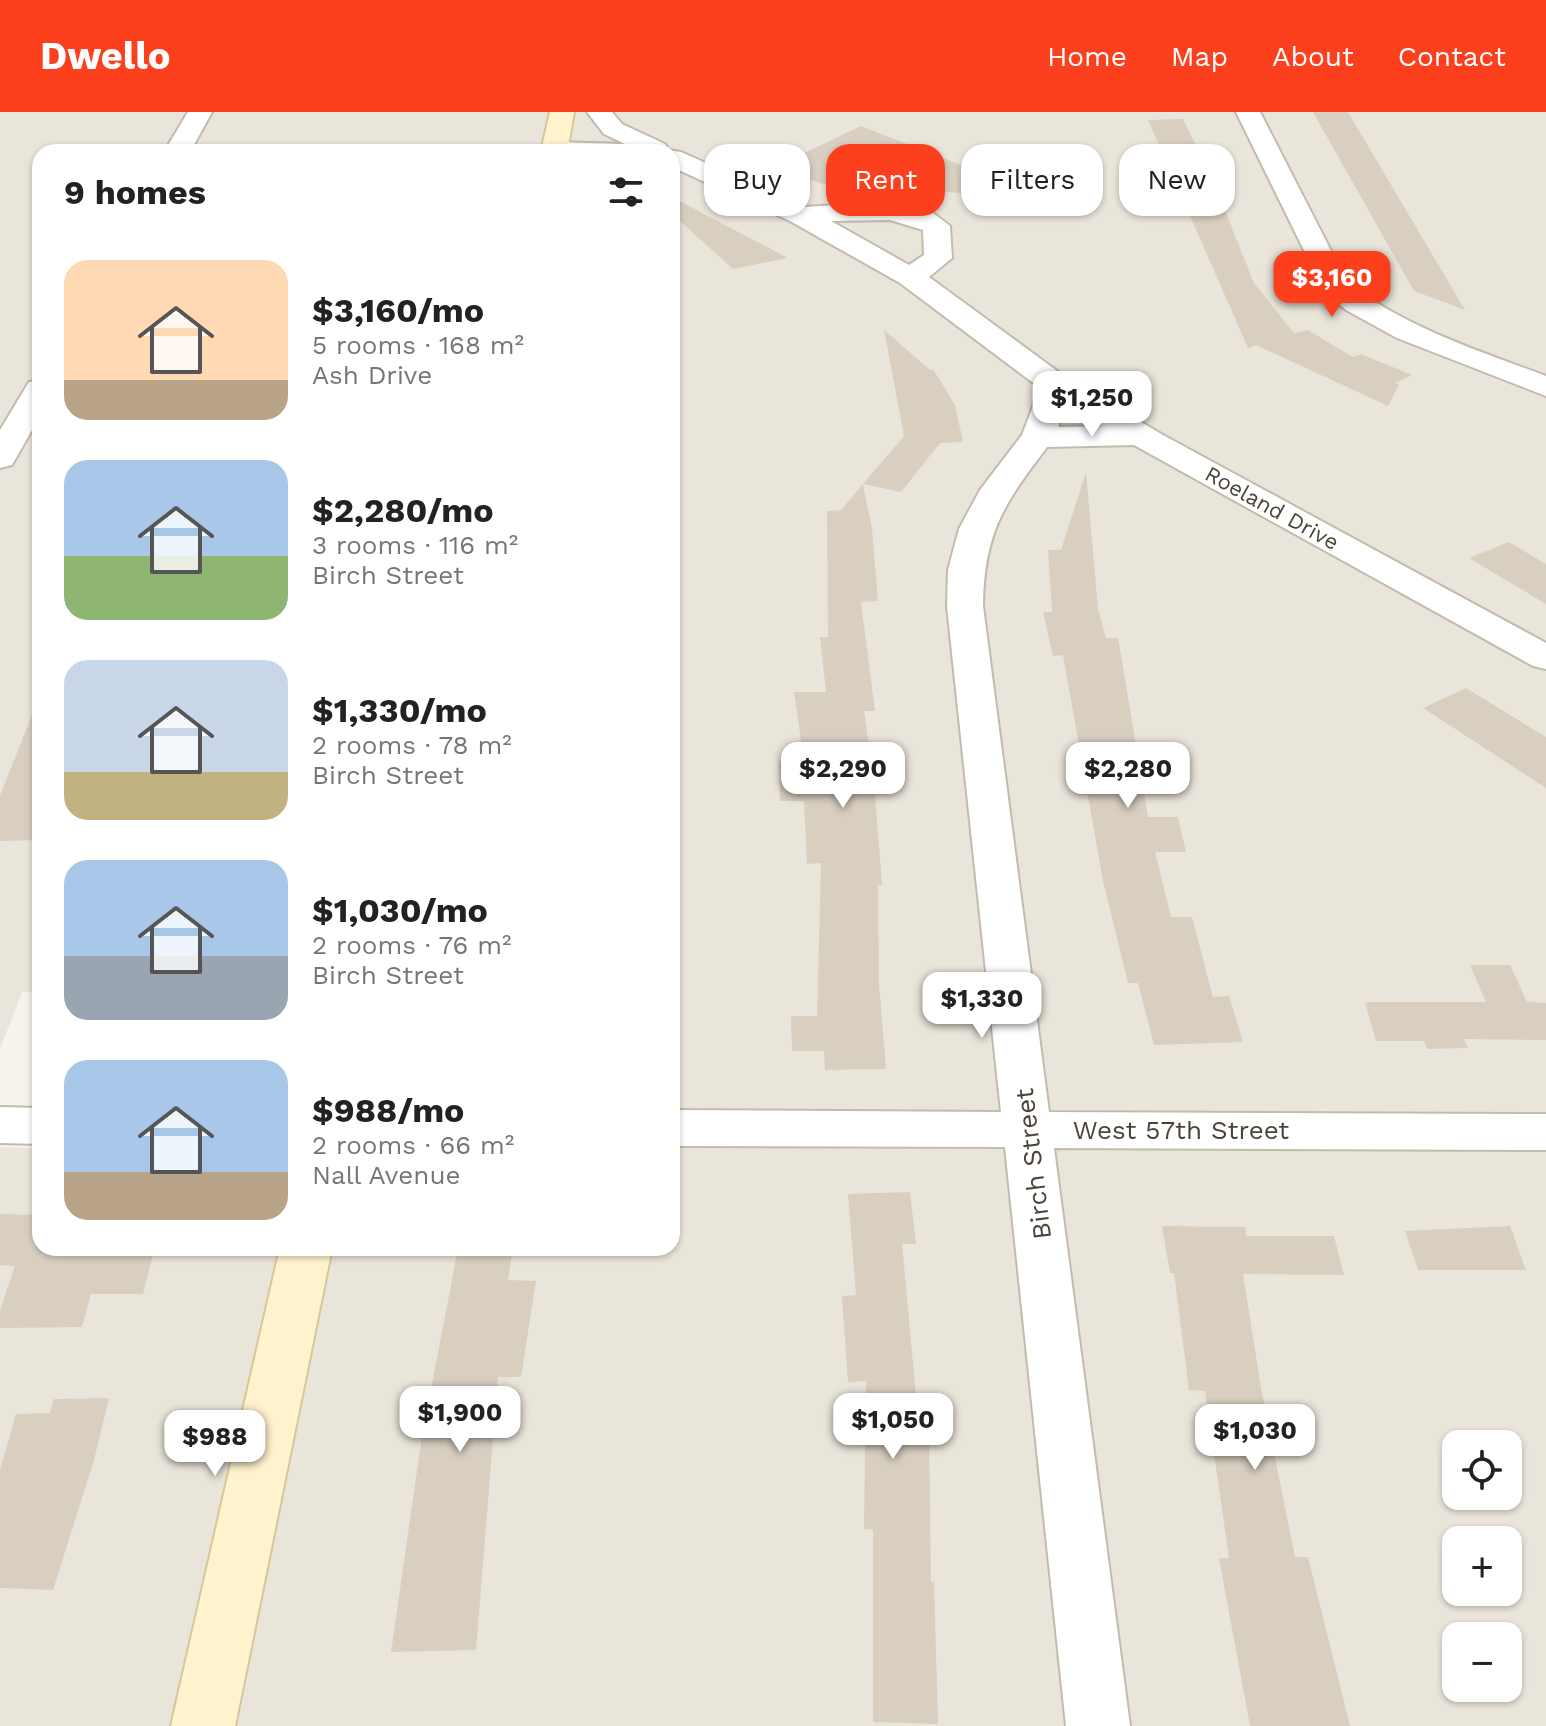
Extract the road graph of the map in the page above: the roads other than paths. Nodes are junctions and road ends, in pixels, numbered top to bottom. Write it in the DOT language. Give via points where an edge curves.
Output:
graph roads {
  1 [pos="200,112"];
  2 [pos="562,112"];
  3 [pos="599,112"];
  4 [pos="1248,112"];
  5 [pos="182,144"];
  6 [pos="555,144"];
  7 [pos="645,144"];
  8 [pos="680,161"];
  9 [pos="704,172"];
  10 [pos="810,215"];
  11 [pos="802,216"];
  12 [pos="910,277"];
  13 [pos="1057,386"];
  14 [pos="1546,387"];
  15 [pos="32,403"];
  16 [pos="19,427"];
  17 [pos="1141,435"];
  18 [pos="1038,437"];
  19 [pos="0,458"];
  20 [pos="1546,658"];
  21 [pos="0,1125"];
  22 [pos="32,1126"];
  23 [pos="680,1128"];
  24 [pos="1029,1129"];
  25 [pos="1546,1132"];
  26 [pos="304,1256"];
  27 [pos="203,1726"];
  28 [pos="1098,1726"];
  1 -- 5 [label="street"];
  2 -- 6 [label="street"];
  3 -- 7 [label="street" via="613,129"];
  4 -- 14 [label="street" via="1335,287 1385,321"];
  8 -- 9 [label="street, Roeland Drive"];
  10 -- 12 [label="street" via="925,217 936,226 938,258"];
  11 -- 12 [label="street, Roeland Drive"];
  12 -- 13 [label="street, Roeland Drive"];
  13 -- 17 [label="street, Roeland Drive"];
  13 -- 18 [label="street, Birch Street"];
  15 -- 16 [label="street"];
  16 -- 19 [label="street"];
  17 -- 18 [label="street"];
  17 -- 20 [label="street, Roeland Drive"];
  18 -- 24 [label="street, Birch Street" via="997,490 976,529 966,570 965,606"];
  21 -- 22 [label="street"];
  23 -- 24 [label="street, West 57th Street"];
  24 -- 25 [label="street, West 57th Street"];
  24 -- 28 [label="street, Birch Street"];
  26 -- 27 [label="street"];
}
